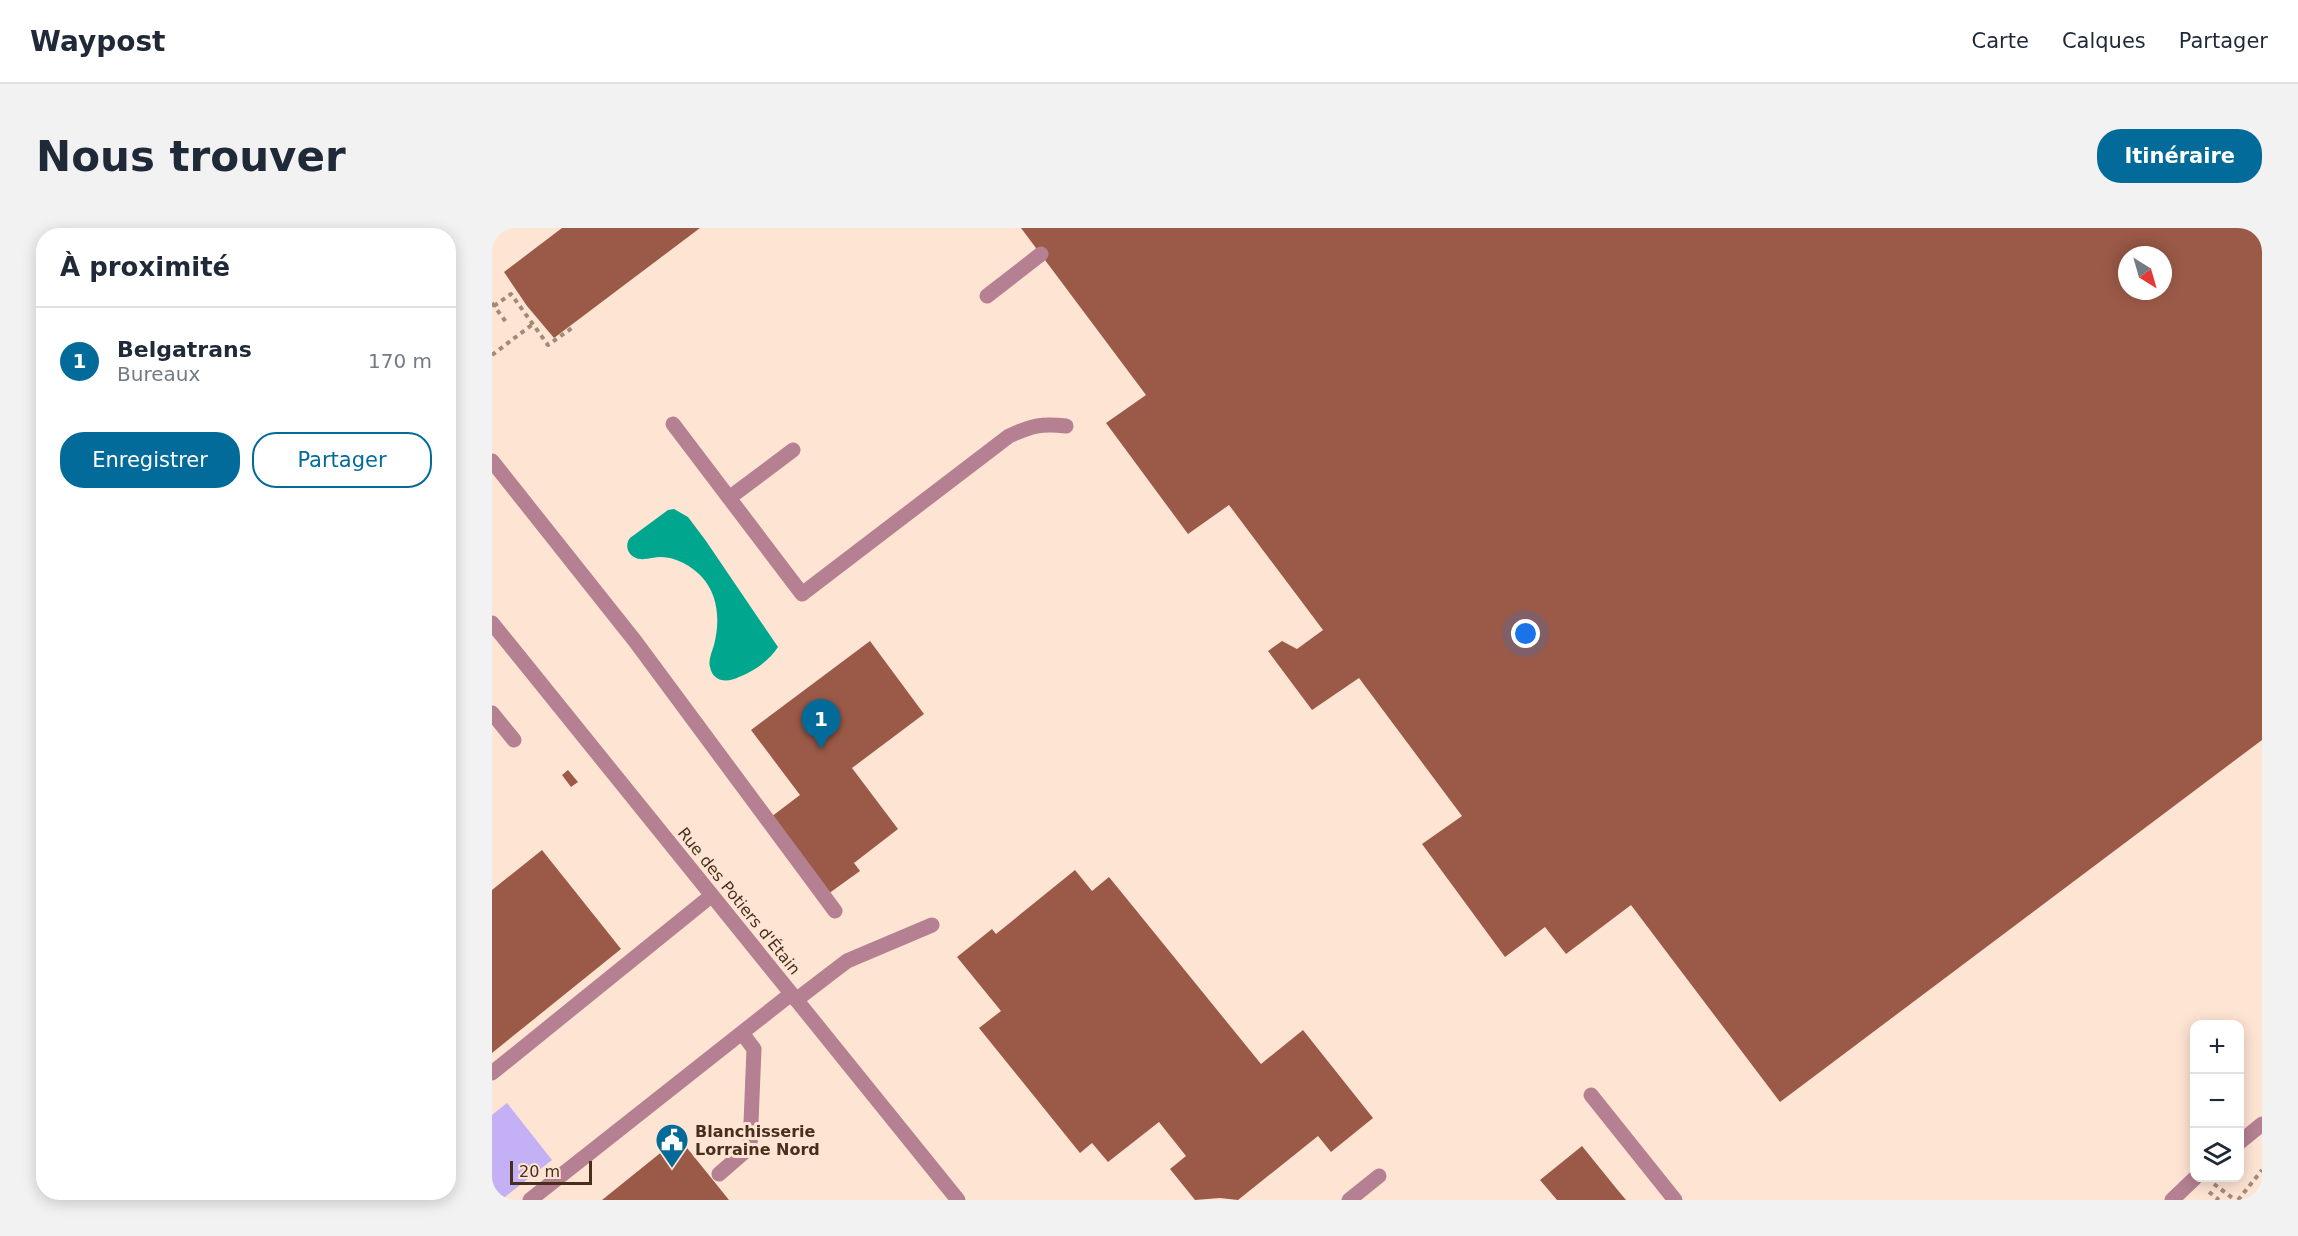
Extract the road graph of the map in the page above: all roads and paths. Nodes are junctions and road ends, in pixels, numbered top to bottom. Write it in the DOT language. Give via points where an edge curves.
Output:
graph roads {
  1 [pos="1041,254"];
  2 [pos="987,296"];
  3 [pos="493,305"];
  4 [pos="527,306"];
  5 [pos="522,310"];
  6 [pos="506,322"];
  7 [pos="533,324"];
  8 [pos="572,328"];
  9 [pos="492,355"];
  10 [pos="673,424"];
  11 [pos="1066,426"];
  12 [pos="794,450"];
  13 [pos="492,461"];
  14 [pos="729,498"];
  15 [pos="492,623"];
  16 [pos="492,713"];
  17 [pos="514,740"];
  18 [pos="711,896"];
  19 [pos="835,911"];
  20 [pos="932,925"];
  21 [pos="794,997"];
  22 [pos="742,1033"];
  23 [pos="492,1073"];
  24 [pos="1591,1095"];
  25 [pos="2261,1126"];
  26 [pos="2244,1139"];
  27 [pos="2262,1170"];
  28 [pos="719,1174"];
  29 [pos="1379,1176"];
  30 [pos="2191,1182"];
  31 [pos="2212,1182"];
  32 [pos="530,1200"];
  33 [pos="958,1200"];
  34 [pos="1349,1200"];
  35 [pos="1675,1200"];
  36 [pos="2172,1200"];
  37 [pos="2236,1200"];
  1 -- 2 [label="street"];
  3 -- 5 [label="path" via="511,294"];
  3 -- 6 [label="path"];
  4 -- 5 [label="path"];
  5 -- 7 [label="path"];
  7 -- 8 [label="path" via="548,345"];
  7 -- 9 [label="path"];
  10 -- 14 [label="street"];
  11 -- 14 [label="street" via="1033,425 1009,436 802,594"];
  12 -- 14 [label="street"];
  13 -- 19 [label="street" via="635,641"];
  15 -- 18 [label="street, Rue des Potiers d'Étain"];
  16 -- 17 [label="street"];
  18 -- 21 [label="street, Rue des Potiers d'Étain"];
  18 -- 23 [label="street"];
  20 -- 21 [label="street" via="847,962"];
  21 -- 22 [label="street"];
  21 -- 33 [label="street, Rue des Potiers d'Étain"];
  22 -- 28 [label="street" via="754,1049 750,1148"];
  22 -- 32 [label="street"];
  24 -- 35 [label="street"];
  25 -- 26 [label="street"];
  27 -- 37 [label="path"];
  29 -- 34 [label="street"];
  30 -- 36 [label="street"];
  31 -- 37 [label="path"];
}
